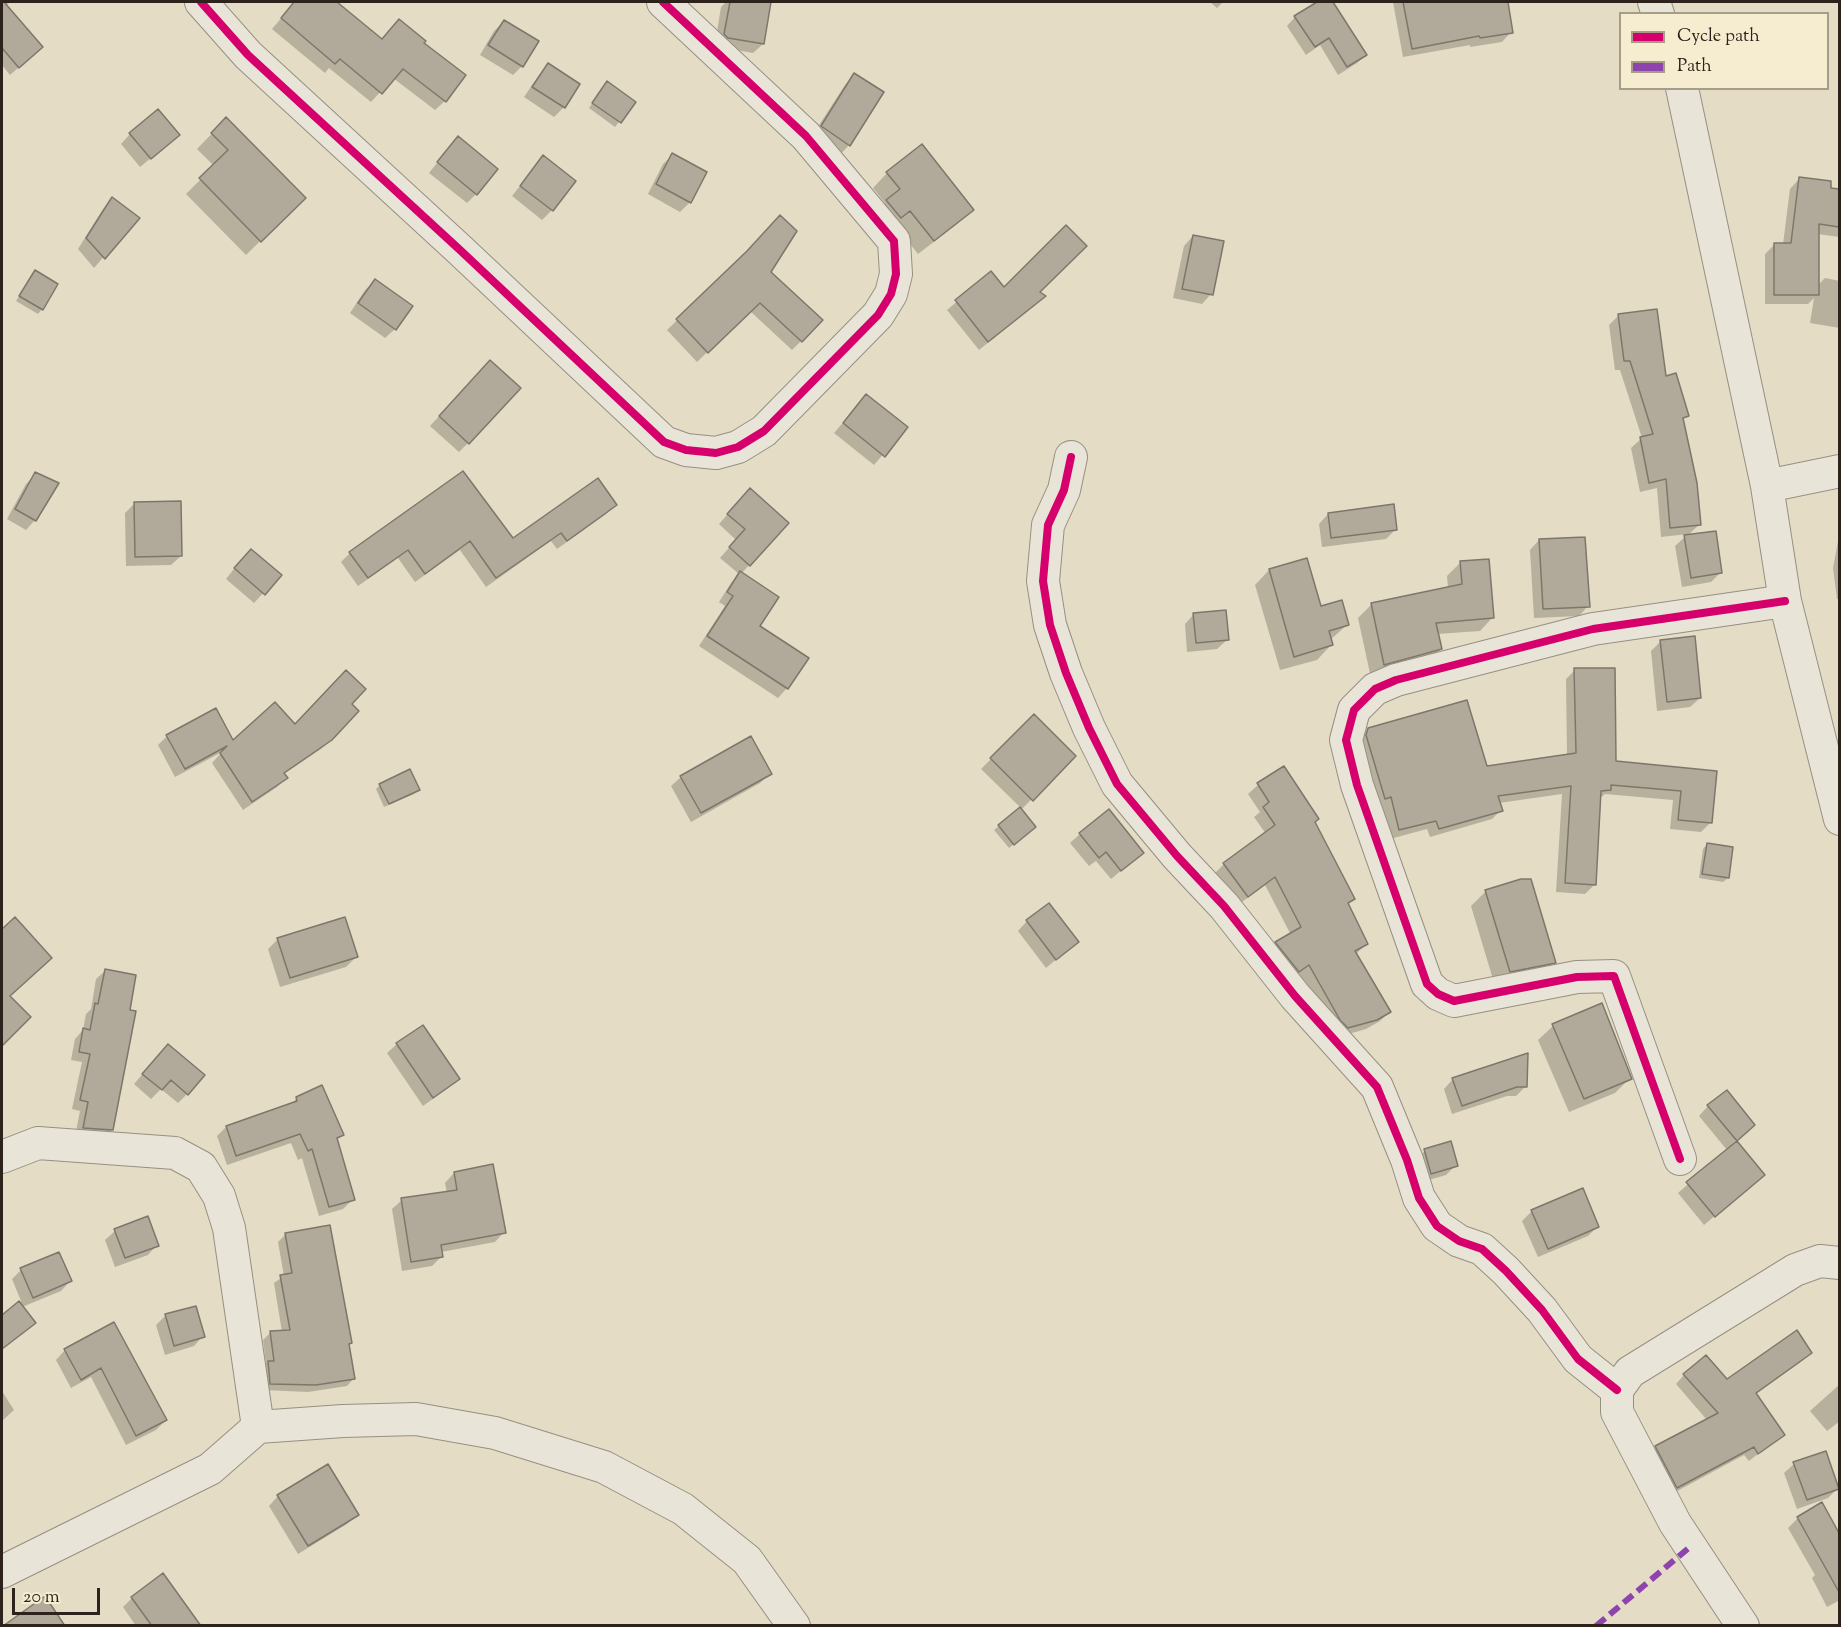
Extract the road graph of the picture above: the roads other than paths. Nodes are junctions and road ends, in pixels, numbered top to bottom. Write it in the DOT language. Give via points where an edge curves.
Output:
graph roads {
  1 [pos="201,2"];
  2 [pos="663,2"];
  3 [pos="1682,90"];
  4 [pos="1071,457"];
  5 [pos="1839,471"];
  6 [pos="1767,486"];
  7 [pos="1785,601"];
  8 [pos="1839,819"];
  9 [pos="2,1157"];
  10 [pos="1680,1159"];
  11 [pos="1839,1263"];
  12 [pos="1617,1390"];
  13 [pos="258,1427"];
  14 [pos="2,1572"];
  15 [pos="794,1626"];
  16 [pos="1743,1626"];
  1 -- 2 [label="street" via="248,55 664,442 686,450 716,453 738,447 764,431 878,315 891,294 896,274 894,241 806,136"];
  3 -- 6 [label="street"];
  4 -- 12 [label="street" via="1064,490 1048,525 1042,580 1050,625 1066,673 1117,783 1224,906 1295,996 1377,1087 1419,1198 1437,1226 1459,1241 1482,1249 1542,1310 1578,1359"];
  5 -- 6 [label="street"];
  6 -- 7 [label="street"];
  7 -- 8 [label="street"];
  7 -- 10 [label="street" via="1593,629 1396,680 1375,689 1354,710 1346,740 1357,785 1427,984 1454,1001 1577,977 1614,976"];
  9 -- 13 [label="street" via="38,1143 175,1153 201,1167 219,1196 229,1228"];
  11 -- 12 [label="street" via="1820,1261 1795,1270 1630,1372"];
  12 -- 16 [label="street" via="1617,1412 1675,1523"];
  13 -- 14 [label="street" via="210,1469"];
  13 -- 15 [label="street" via="416,1419 495,1433 604,1467 683,1509 747,1560"];
}
